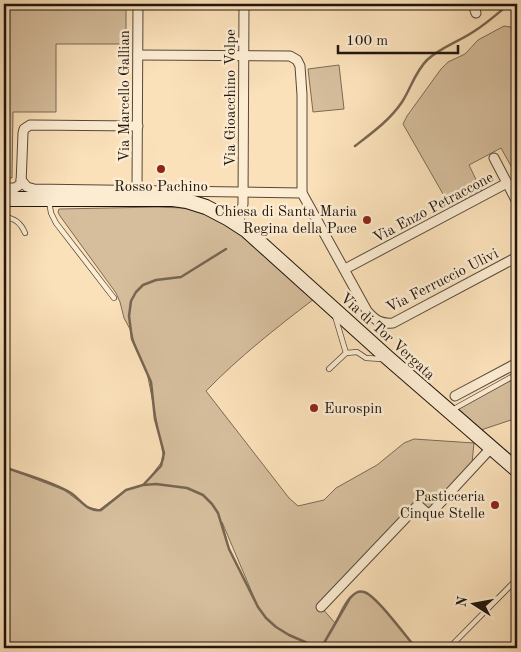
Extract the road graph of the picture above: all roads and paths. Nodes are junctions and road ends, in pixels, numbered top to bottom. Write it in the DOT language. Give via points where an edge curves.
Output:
graph roads {
  1 [pos="138,4"];
  2 [pos="244,4"];
  3 [pos="473,4"];
  4 [pos="476,13"];
  5 [pos="138,55"];
  6 [pos="244,56"];
  7 [pos="138,126"];
  8 [pos="494,158"];
  9 [pos="507,183"];
  10 [pos="137,189"];
  11 [pos="11,190"];
  12 [pos="244,192"];
  13 [pos="302,193"];
  14 [pos="49,200"];
  15 [pos="517,202"];
  16 [pos="4,217"];
  17 [pos="238,225"];
  18 [pos="25,233"];
  19 [pos="517,257"];
  20 [pos="345,269"];
  21 [pos="114,298"];
  22 [pos="334,310"];
  23 [pos="346,353"];
  24 [pos="388,358"];
  25 [pos="517,363"];
  26 [pos="329,369"];
  27 [pos="517,374"];
  28 [pos="455,396"];
  29 [pos="448,411"];
  30 [pos="491,448"];
  31 [pos="517,470"];
  32 [pos="517,580"];
  33 [pos="321,607"];
  34 [pos="517,642"];
  35 [pos="449,648"];
  36 [pos="511,648"];
  1 -- 5 [label="street, Via Marcello Gallian"];
  2 -- 6 [label="street, Via Gioacchino Volpe"];
  3 -- 4 [label="street"];
  5 -- 6 [label="street"];
  5 -- 7 [label="street, Via Marcello Gallian"];
  6 -- 12 [label="street, Via Gioacchino Volpe"];
  6 -- 13 [label="street" via="290,56 299,62"];
  7 -- 10 [label="street, Via Marcello Gallian"];
  7 -- 11 [label="street" via="30,125 24,129"];
  8 -- 9 [label="street"];
  9 -- 15 [label="street"];
  9 -- 20 [label="street, Via Enzo Petraccone"];
  10 -- 11 [label="street" via="27,187"];
  10 -- 12 [label="street"];
  11 -- 14 [label="main road, Via di Tor Vergata"];
  12 -- 13 [label="street"];
  12 -- 17 [label="street"];
  13 -- 20 [label="street, Via Ferruccio Ulivi"];
  14 -- 17 [label="main road, Via di Tor Vergata" via="187,201 211,209"];
  14 -- 21 [label="lane" via="56,223"];
  16 -- 18 [label="lane" via="19,222"];
  17 -- 22 [label="main road, Via di Tor Vergata"];
  19 -- 20 [label="street, Via Ferruccio Ulivi" via="393,323 385,324 367,312"];
  22 -- 23 [label="lane"];
  22 -- 24 [label="main road, Via di Tor Vergata"];
  23 -- 24 [label="lane" via="357,352 372,359"];
  23 -- 26 [label="lane"];
  24 -- 29 [label="main road, Via di Tor Vergata"];
  25 -- 28 [label="street"];
  27 -- 29 [label="lane"];
  29 -- 30 [label="main road, Via di Tor Vergata"];
  30 -- 31 [label="main road, Via di Tor Vergata"];
  30 -- 33 [label="street" via="429,515 418,505"];
  32 -- 35 [label="lane"];
  34 -- 36 [label="lane"];
}
